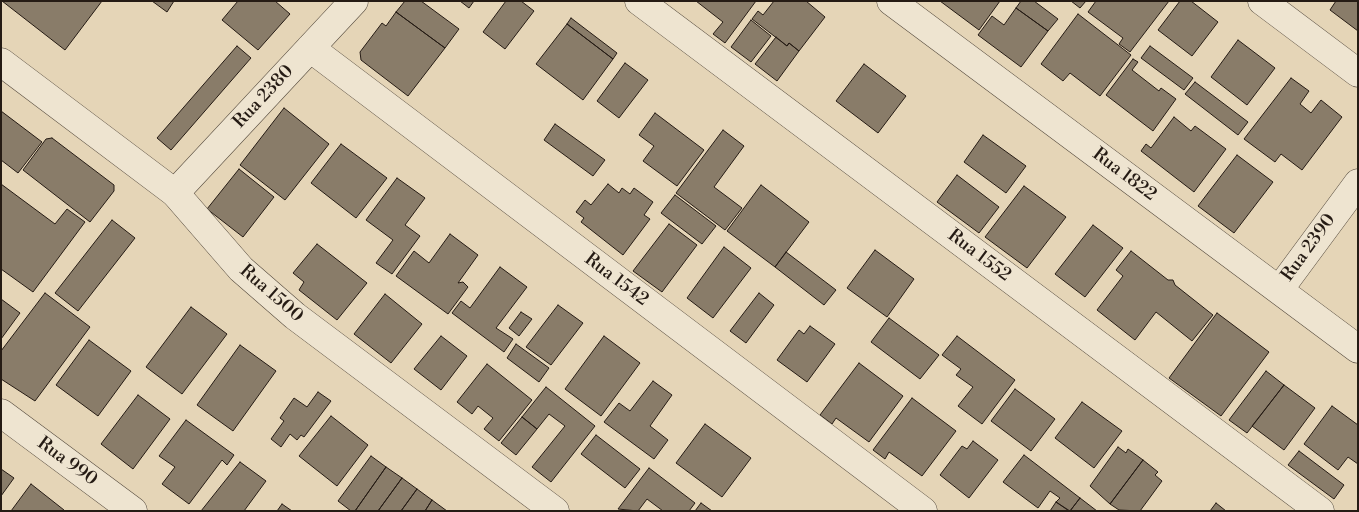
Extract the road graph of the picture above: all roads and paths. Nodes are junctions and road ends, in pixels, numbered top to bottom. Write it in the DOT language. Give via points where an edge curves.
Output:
graph roads {
  1 [pos="639,1"];
  2 [pos="891,1"];
  3 [pos="1262,1"];
  4 [pos="352,2"];
  5 [pos="310,48"];
  6 [pos="1,62"];
  7 [pos="1358,73"];
  8 [pos="1358,183"];
  9 [pos="175,193"];
  10 [pos="1279,290"];
  11 [pos="1358,349"];
  12 [pos="1,413"];
  13 [pos="133,511"];
  14 [pos="555,511"];
  15 [pos="923,511"];
  16 [pos="1320,511"];
  1 -- 16 [label="street, Rua 1552"];
  2 -- 10 [label="street, Rua 1822"];
  3 -- 7 [label="street"];
  4 -- 5 [label="street, Rua 2380"];
  5 -- 9 [label="street, Rua 2380"];
  5 -- 15 [label="street, Rua 1542"];
  6 -- 9 [label="street, Rua 1500"];
  8 -- 10 [label="street, Rua 2390"];
  9 -- 14 [label="street, Rua 1500" via="241,269 295,316"];
  10 -- 11 [label="street, Rua 1822"];
  12 -- 13 [label="street, Rua 990"];
}
